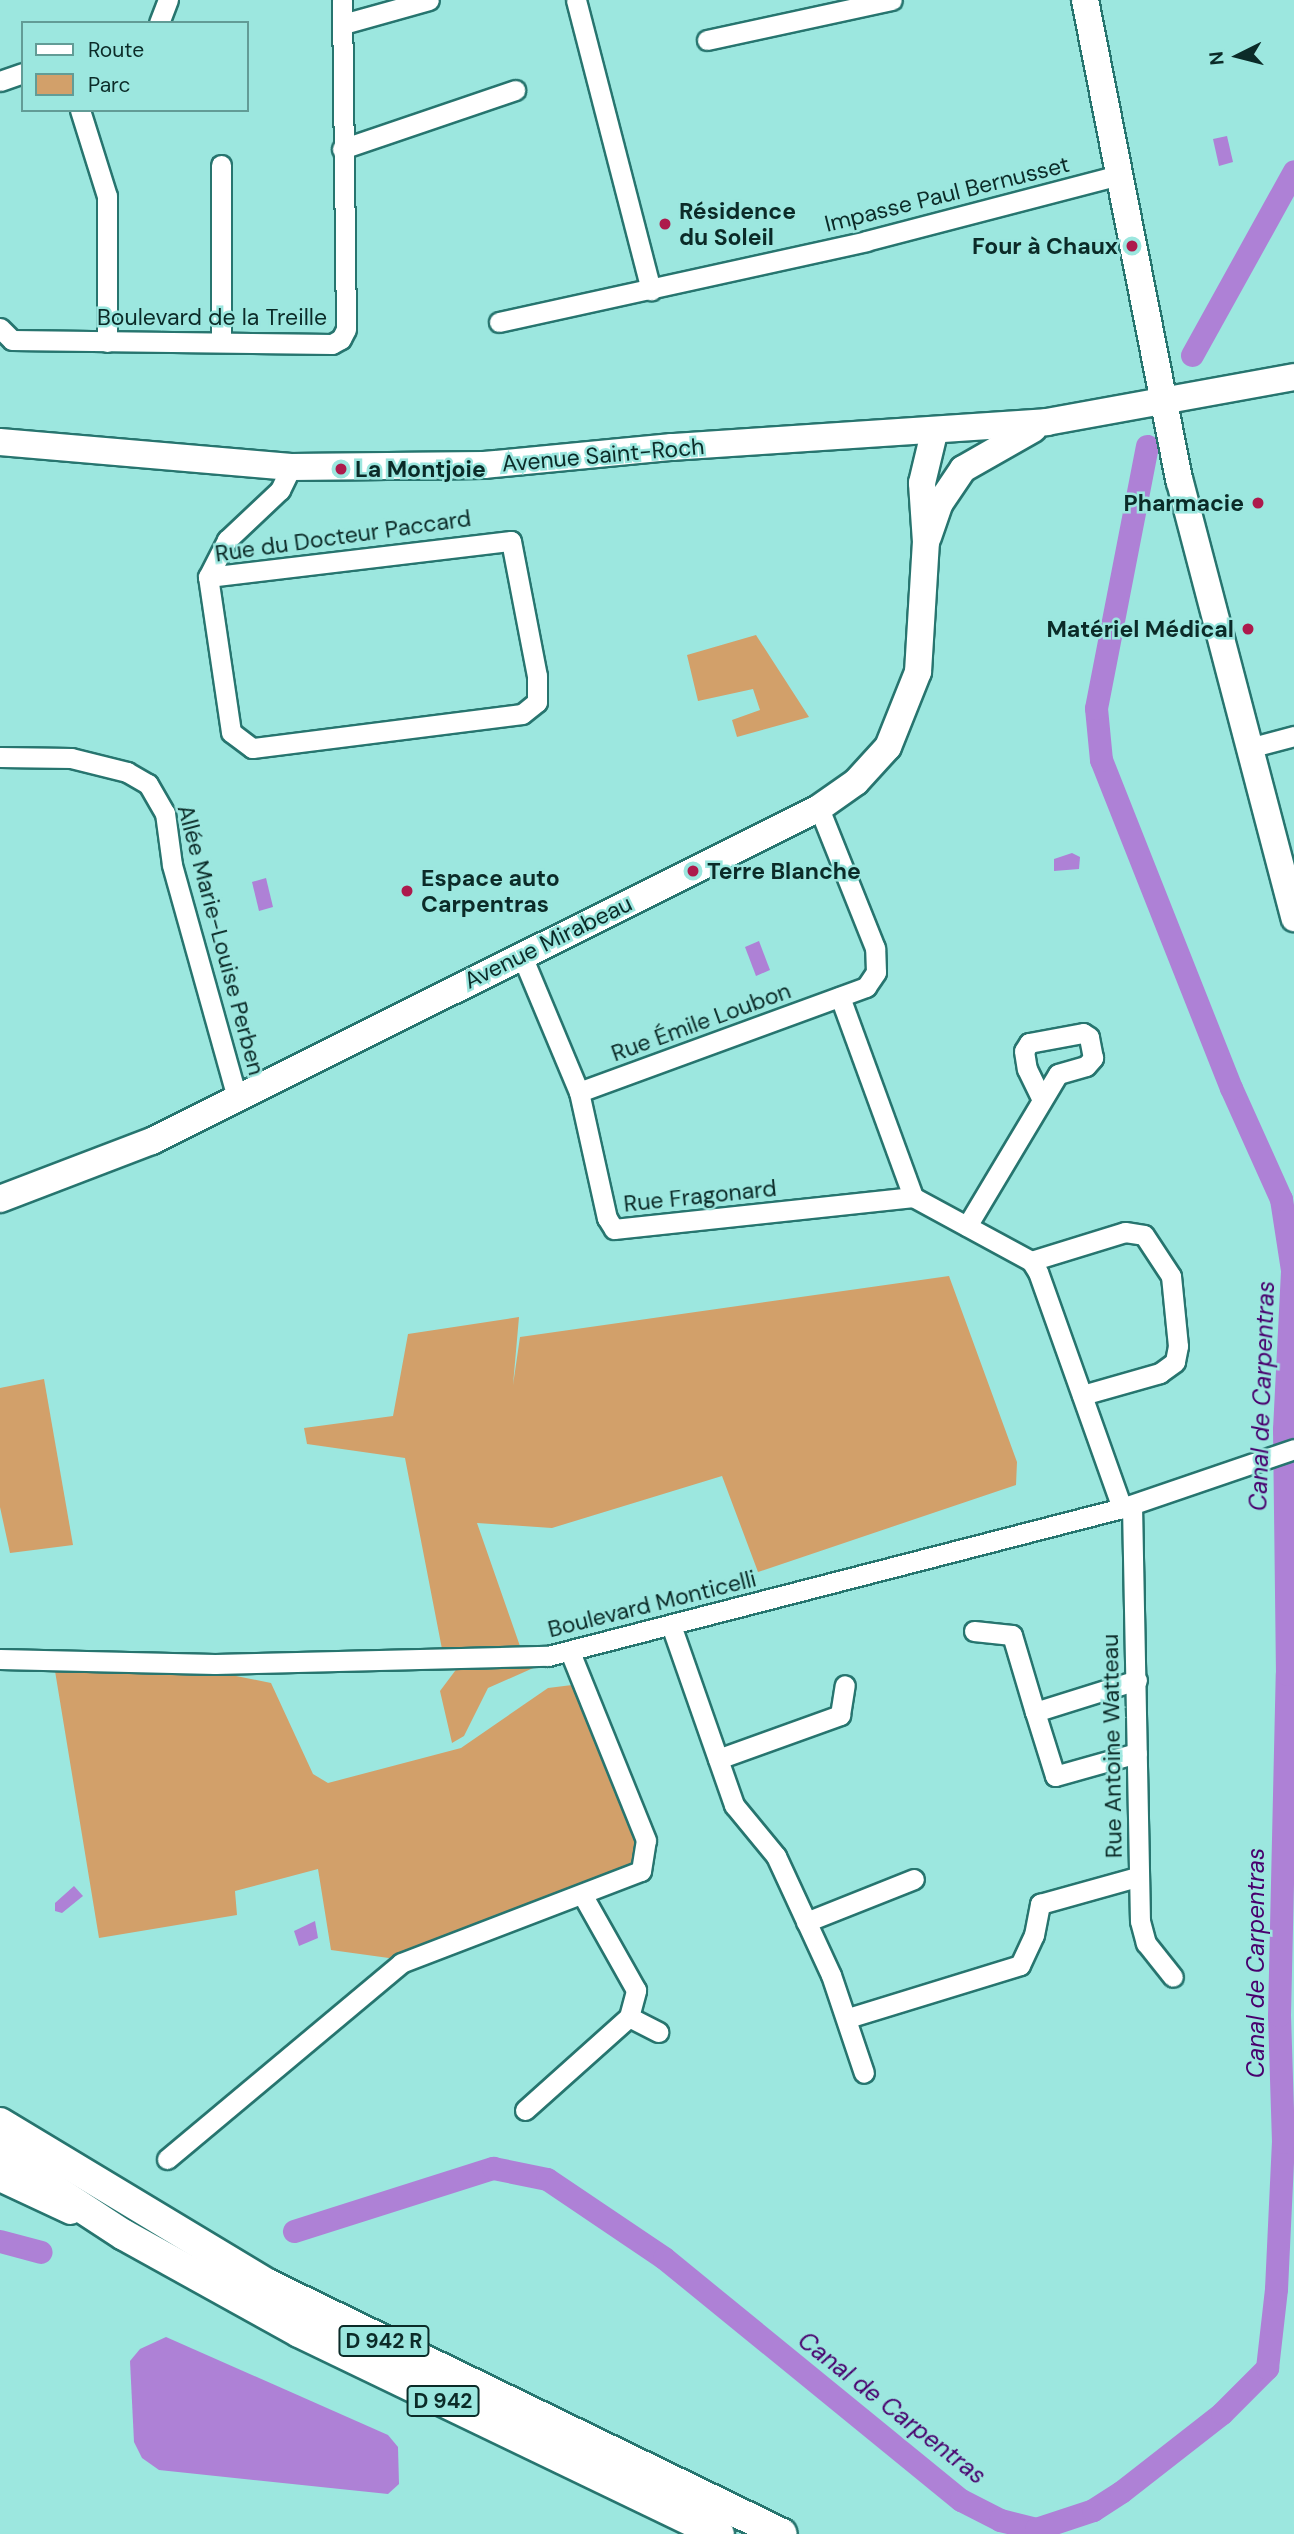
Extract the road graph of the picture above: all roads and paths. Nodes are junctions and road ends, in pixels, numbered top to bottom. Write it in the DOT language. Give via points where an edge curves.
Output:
graph roads {
  1 [pos="168,0"];
  2 [pos="342,0"];
  3 [pos="429,0"];
  4 [pos="576,0"];
  5 [pos="892,0"];
  6 [pos="1084,0"];
  7 [pos="160,21"];
  8 [pos="342,24"];
  9 [pos="707,40"];
  10 [pos="21,73"];
  11 [pos="1,78"];
  12 [pos="515,90"];
  13 [pos="81,112"];
  14 [pos="342,149"];
  15 [pos="220,165"];
  16 [pos="1119,175"];
  17 [pos="651,290"];
  18 [pos="499,322"];
  19 [pos="0,328"];
  20 [pos="107,342"];
  21 [pos="221,342"];
  22 [pos="1294,377"];
  23 [pos="1164,402"];
  24 [pos="1047,422"];
  25 [pos="934,433"];
  26 [pos="872,437"];
  27 [pos="0,442"];
  28 [pos="291,467"];
  29 [pos="922,483"];
  30 [pos="949,489"];
  31 [pos="926,542"];
  32 [pos="208,576"];
  33 [pos="1294,736"];
  34 [pos="1250,748"];
  35 [pos="0,757"];
  36 [pos="819,808"];
  37 [pos="1294,918"];
  38 [pos="522,956"];
  39 [pos="840,997"];
  40 [pos="579,1092"];
  41 [pos="237,1098"];
  42 [pos="1041,1098"];
  43 [pos="913,1196"];
  44 [pos="0,1199"];
  45 [pos="967,1226"];
  46 [pos="1031,1261"];
  47 [pos="1082,1395"];
  48 [pos="1294,1449"];
  49 [pos="1127,1507"];
  50 [pos="671,1625"];
  51 [pos="974,1631"];
  52 [pos="570,1652"];
  53 [pos="0,1659"];
  54 [pos="1137,1680"];
  55 [pos="845,1685"];
  56 [pos="1035,1712"];
  57 [pos="1137,1753"];
  58 [pos="718,1759"];
  59 [pos="1138,1877"];
  60 [pos="914,1879"];
  61 [pos="582,1894"];
  62 [pos="806,1922"];
  63 [pos="1173,1977"];
  64 [pos="629,2017"];
  65 [pos="848,2018"];
  66 [pos="658,2032"];
  67 [pos="864,2073"];
  68 [pos="525,2110"];
  69 [pos="0,2123"];
  70 [pos="0,2154"];
  71 [pos="167,2159"];
  72 [pos="0,2178"];
  73 [pos="124,2235"];
  74 [pos="719,2534"];
  75 [pos="782,2534"];
  1 -- 7 [label="street"];
  2 -- 8 [label="street, Boulevard de la Treille"];
  3 -- 8 [label="street"];
  4 -- 17 [label="street"];
  5 -- 9 [label="street"];
  6 -- 16 [label="main road"];
  8 -- 14 [label="street, Boulevard de la Treille"];
  10 -- 11 [label="street"];
  12 -- 14 [label="street"];
  13 -- 20 [label="street" via="107,196"];
  14 -- 21 [label="street, Boulevard de la Treille" via="346,329 341,339 332,344"];
  15 -- 21 [label="street"];
  16 -- 17 [label="street, Impasse Paul Bernusset"];
  16 -- 23 [label="main road"];
  17 -- 18 [label="street, Impasse Paul Bernusset"];
  19 -- 20 [label="street, Boulevard de la Treille" via="12,340"];
  20 -- 21 [label="street, Boulevard de la Treille"];
  22 -- 23 [label="main road, Avenue Saint-Roch"];
  23 -- 24 [label="main road, Avenue Saint-Roch"];
  23 -- 34 [label="main road"];
  24 -- 25 [label="main road, Avenue Saint-Roch"];
  24 -- 30 [label="main road, Avenue Mirabeau" via="986,453 963,469"];
  25 -- 26 [label="main road, Avenue Saint-Roch"];
  25 -- 29 [label="main road, Avenue Mirabeau"];
  25 -- 30 [label="main road, Avenue Mirabeau" via="944,440 948,453"];
  26 -- 28 [label="main road, Avenue Saint-Roch" via="672,447 484,465"];
  26 -- 29 [label="main road" via="896,447"];
  27 -- 28 [label="main road, Avenue Saint-Roch"];
  28 -- 32 [label="street" via="279,490 227,540"];
  29 -- 31 [label="main road, Avenue Mirabeau"];
  30 -- 31 [label="main road, Avenue Mirabeau"];
  31 -- 36 [label="main road, Avenue Mirabeau" via="918,672 906,709 888,747 856,782"];
  32 -- 32 [label="street, Rue du Docteur Paccard" via="231,733 252,748 522,714 537,702 537,676 511,541"];
  33 -- 34 [label="street"];
  34 -- 37 [label="main road"];
  35 -- 41 [label="street, Allée Marie-Louise Perben" via="71,758 127,772 148,784 165,813 172,865"];
  36 -- 38 [label="main road, Avenue Mirabeau"];
  36 -- 39 [label="street, Rue Émile Loubon" via="875,948 876,972 866,987"];
  38 -- 40 [label="street, Rue Fragonard"];
  38 -- 41 [label="main road, Avenue Mirabeau"];
  39 -- 40 [label="street, Rue Émile Loubon"];
  39 -- 43 [label="street"];
  40 -- 43 [label="street, Rue Fragonard" via="607,1218 614,1229"];
  41 -- 44 [label="main road, Avenue Mirabeau" via="119,1155"];
  42 -- 45 [label="street"];
  43 -- 45 [label="street"];
  45 -- 46 [label="street"];
  46 -- 47 [label="street, Rue Antoine Watteau"];
  46 -- 47 [label="street" via="1125,1231 1144,1235 1171,1276 1178,1346 1175,1362 1160,1373"];
  47 -- 49 [label="street, Rue Antoine Watteau"];
  48 -- 49 [label="street, Boulevard Monticelli"];
  49 -- 50 [label="street, Boulevard Monticelli"];
  49 -- 54 [label="street, Rue Antoine Watteau"];
  50 -- 52 [label="street, Boulevard Monticelli"];
  50 -- 58 [label="street"];
  51 -- 56 [label="street" via="1012,1634"];
  52 -- 53 [label="street, Boulevard Monticelli" via="215,1664"];
  52 -- 61 [label="street" via="646,1840 641,1871"];
  54 -- 56 [label="street"];
  54 -- 57 [label="street, Rue Antoine Watteau"];
  55 -- 58 [label="street" via="839,1716"];
  56 -- 57 [label="street" via="1055,1776"];
  57 -- 59 [label="street, Rue Antoine Watteau"];
  58 -- 62 [label="street" via="734,1805 776,1856"];
  59 -- 63 [label="street, Rue Antoine Watteau" via="1146,1943"];
  59 -- 65 [label="street" via="1040,1904 1034,1935 1020,1965"];
  60 -- 62 [label="street"];
  61 -- 64 [label="street" via="636,1990"];
  61 -- 71 [label="street" via="401,1963"];
  62 -- 65 [label="street"];
  64 -- 66 [label="street"];
  64 -- 68 [label="street"];
  65 -- 67 [label="street"];
  69 -- 75 [label="main road, D 942 R" via="268,2284"];
  70 -- 73 [label="main road, D 942"];
  72 -- 73 [label="main road"];
  73 -- 74 [label="main road, D 942" via="299,2332"];
}
